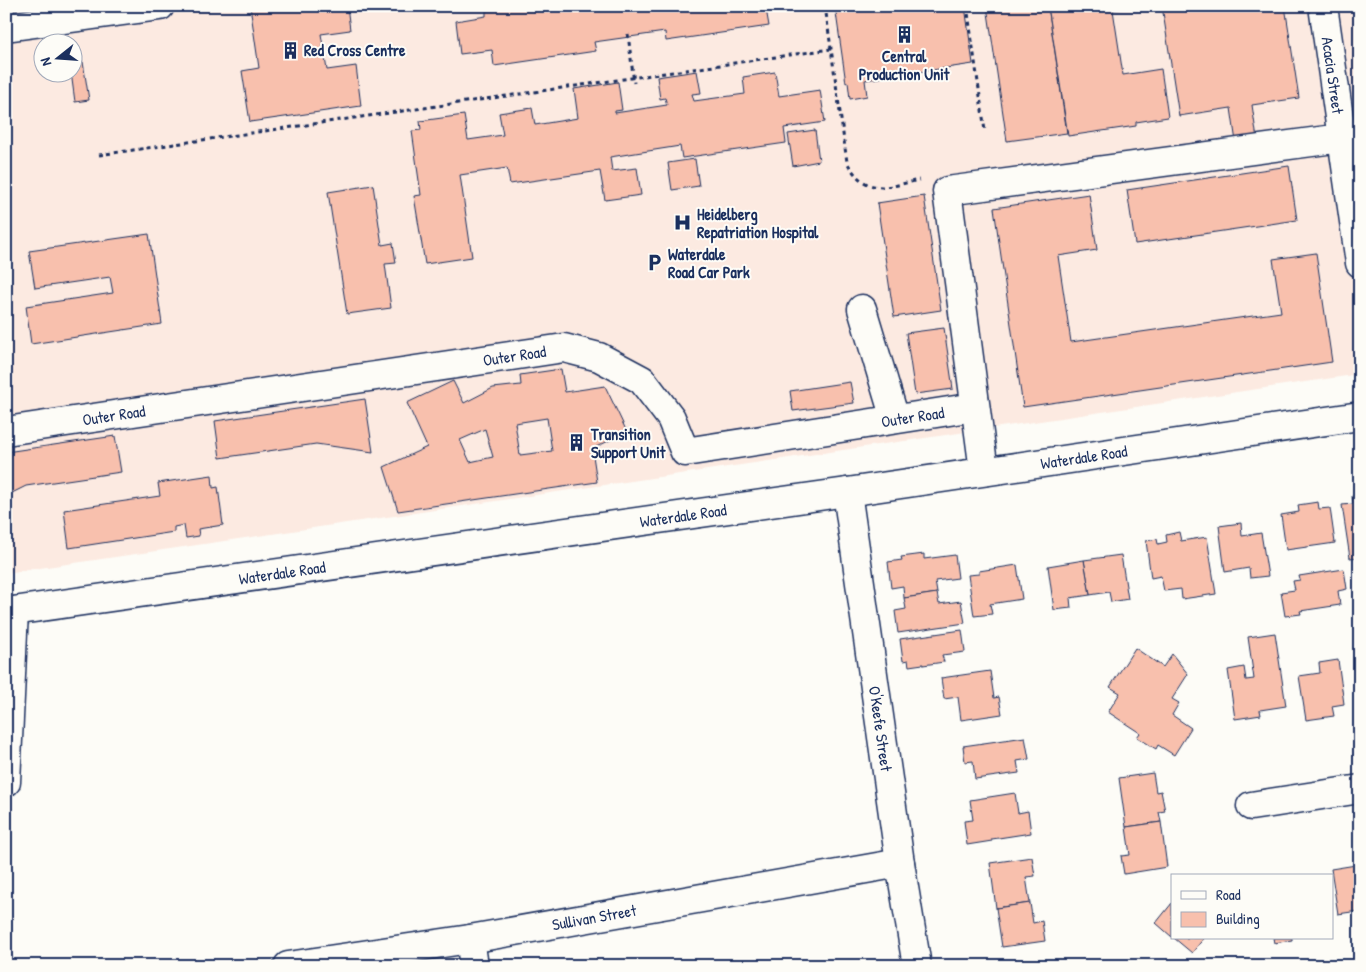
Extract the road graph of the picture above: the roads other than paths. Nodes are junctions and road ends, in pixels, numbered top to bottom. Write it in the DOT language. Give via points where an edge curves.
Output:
graph roads {
  1 [pos="160,6"];
  2 [pos="1323,6"];
  3 [pos="6,27"];
  4 [pos="1342,138"];
  5 [pos="1360,263"];
  6 [pos="862,308"];
  7 [pos="975,407"];
  8 [pos="1360,416"];
  9 [pos="896,419"];
  10 [pos="6,431"];
  11 [pos="984,471"];
  12 [pos="847,492"];
  13 [pos="10,612"];
  14 [pos="6,782"];
  15 [pos="1360,789"];
  16 [pos="1251,806"];
  17 [pos="900,863"];
  18 [pos="470,939"];
  19 [pos="288,966"];
  20 [pos="474,966"];
  21 [pos="917,966"];
  1 -- 3 [label="street"];
  2 -- 4 [label="street, Acacia Street"];
  4 -- 5 [label="street, Acacia Street"];
  4 -- 7 [label="street" via="947,191"];
  6 -- 9 [label="street"];
  7 -- 9 [label="street, Outer Road"];
  7 -- 11 [label="street"];
  8 -- 11 [label="street, Waterdale Road"];
  9 -- 10 [label="street, Outer Road" via="685,452 671,418 642,380 599,357 564,348"];
  11 -- 12 [label="street, Waterdale Road"];
  12 -- 13 [label="street, Waterdale Road"];
  12 -- 17 [label="street, O'Keefe Street"];
  13 -- 14 [label="street"];
  15 -- 16 [label="street"];
  17 -- 18 [label="street, Sullivan Street"];
  17 -- 21 [label="street, O'Keefe Street"];
  18 -- 19 [label="street, Sullivan Street"];
  18 -- 20 [label="street"];
}
